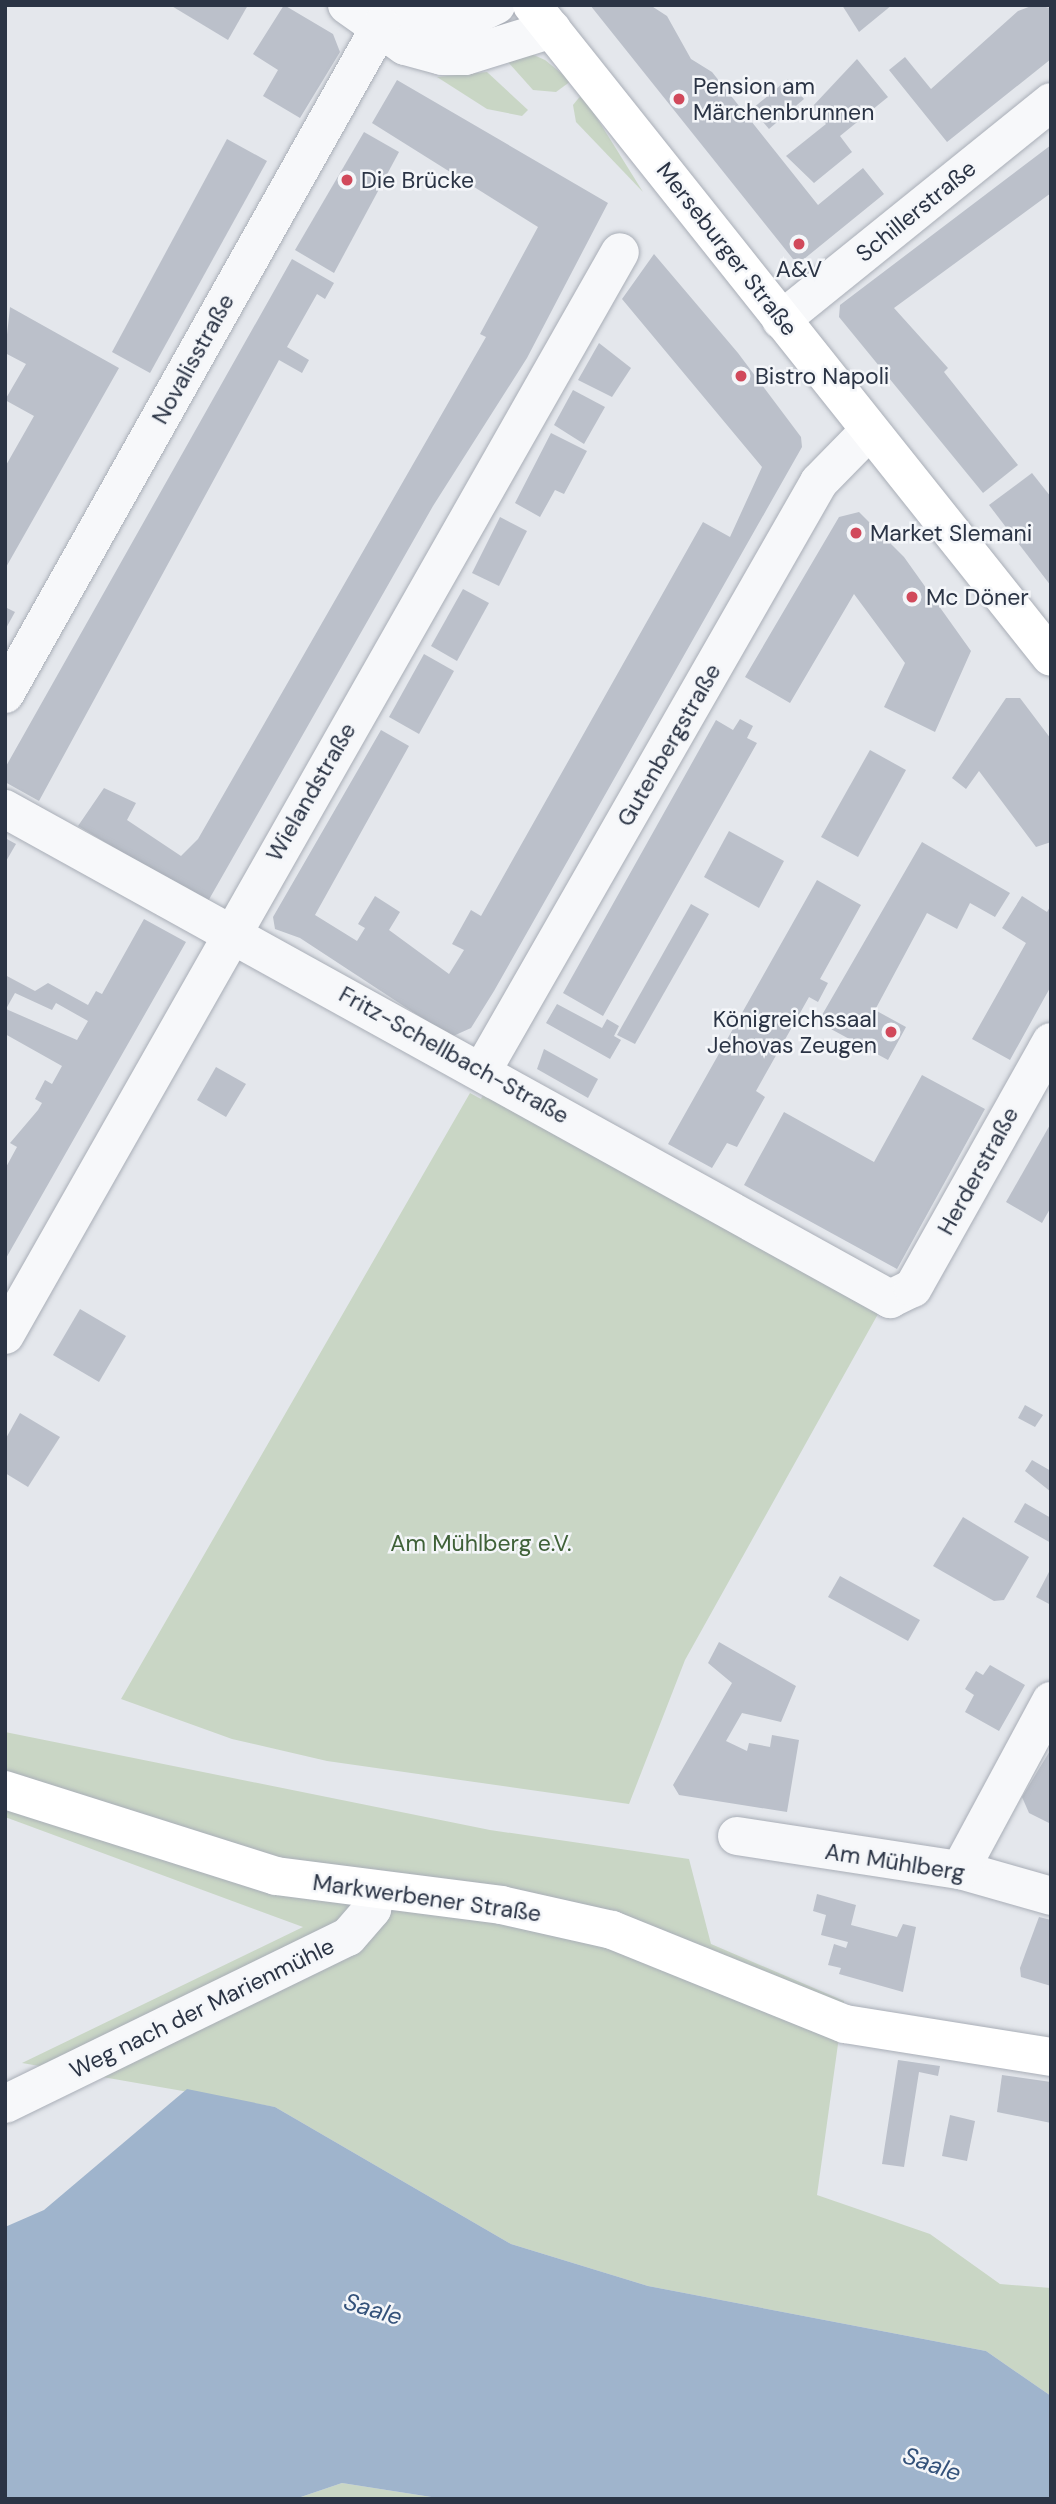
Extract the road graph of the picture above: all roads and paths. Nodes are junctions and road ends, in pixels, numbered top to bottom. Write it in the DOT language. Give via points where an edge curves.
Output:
graph roads {
  1 [pos="347,5"];
  2 [pos="496,5"];
  3 [pos="542,17"];
  4 [pos="381,25"];
  5 [pos="1051,102"];
  6 [pos="620,252"];
  7 [pos="781,320"];
  8 [pos="869,431"];
  9 [pos="1051,657"];
  10 [pos="5,694"];
  11 [pos="5,809"];
  12 [pos="231,931"];
  13 [pos="1051,1042"];
  14 [pos="482,1071"];
  15 [pos="902,1296"];
  16 [pos="5,1335"];
  17 [pos="1051,1701"];
  18 [pos="5,1790"];
  19 [pos="737,1836"];
  20 [pos="960,1870"];
  21 [pos="376,1890"];
  22 [pos="1051,1896"];
  23 [pos="1051,2057"];
  24 [pos="5,2104"];
  1 -- 4 [label="street"];
  2 -- 4 [label="street" via="455,25"];
  3 -- 4 [label="street" via="454,56 405,46"];
  3 -- 7 [label="main road, Merseburger Straße"];
  4 -- 10 [label="street, Novalisstraße"];
  5 -- 7 [label="street, Schillerstraße"];
  6 -- 12 [label="street, Wielandstraße"];
  7 -- 8 [label="main road, Merseburger Straße"];
  8 -- 9 [label="main road, Merseburger Straße"];
  8 -- 14 [label="street, Gutenbergstraße" via="819,482"];
  11 -- 12 [label="street, Fritz-Schellbach-Straße"];
  12 -- 14 [label="street, Fritz-Schellbach-Straße"];
  12 -- 16 [label="street, Wielandstraße"];
  13 -- 15 [label="street, Herderstraße" via="914,1288"];
  14 -- 15 [label="street, Fritz-Schellbach-Straße" via="875,1294"];
  17 -- 20 [label="street"];
  18 -- 21 [label="main road, Markwerbener Straße" via="251,1870"];
  19 -- 20 [label="street, Am Mühlberg"];
  20 -- 22 [label="street, Am Mühlberg"];
  21 -- 23 [label="main road, Markwerbener Straße" via="570,1920 656,1943 845,2024"];
  21 -- 24 [label="street, Weg nach der Marienmühle" via="372,1909 348,1937"];
}
